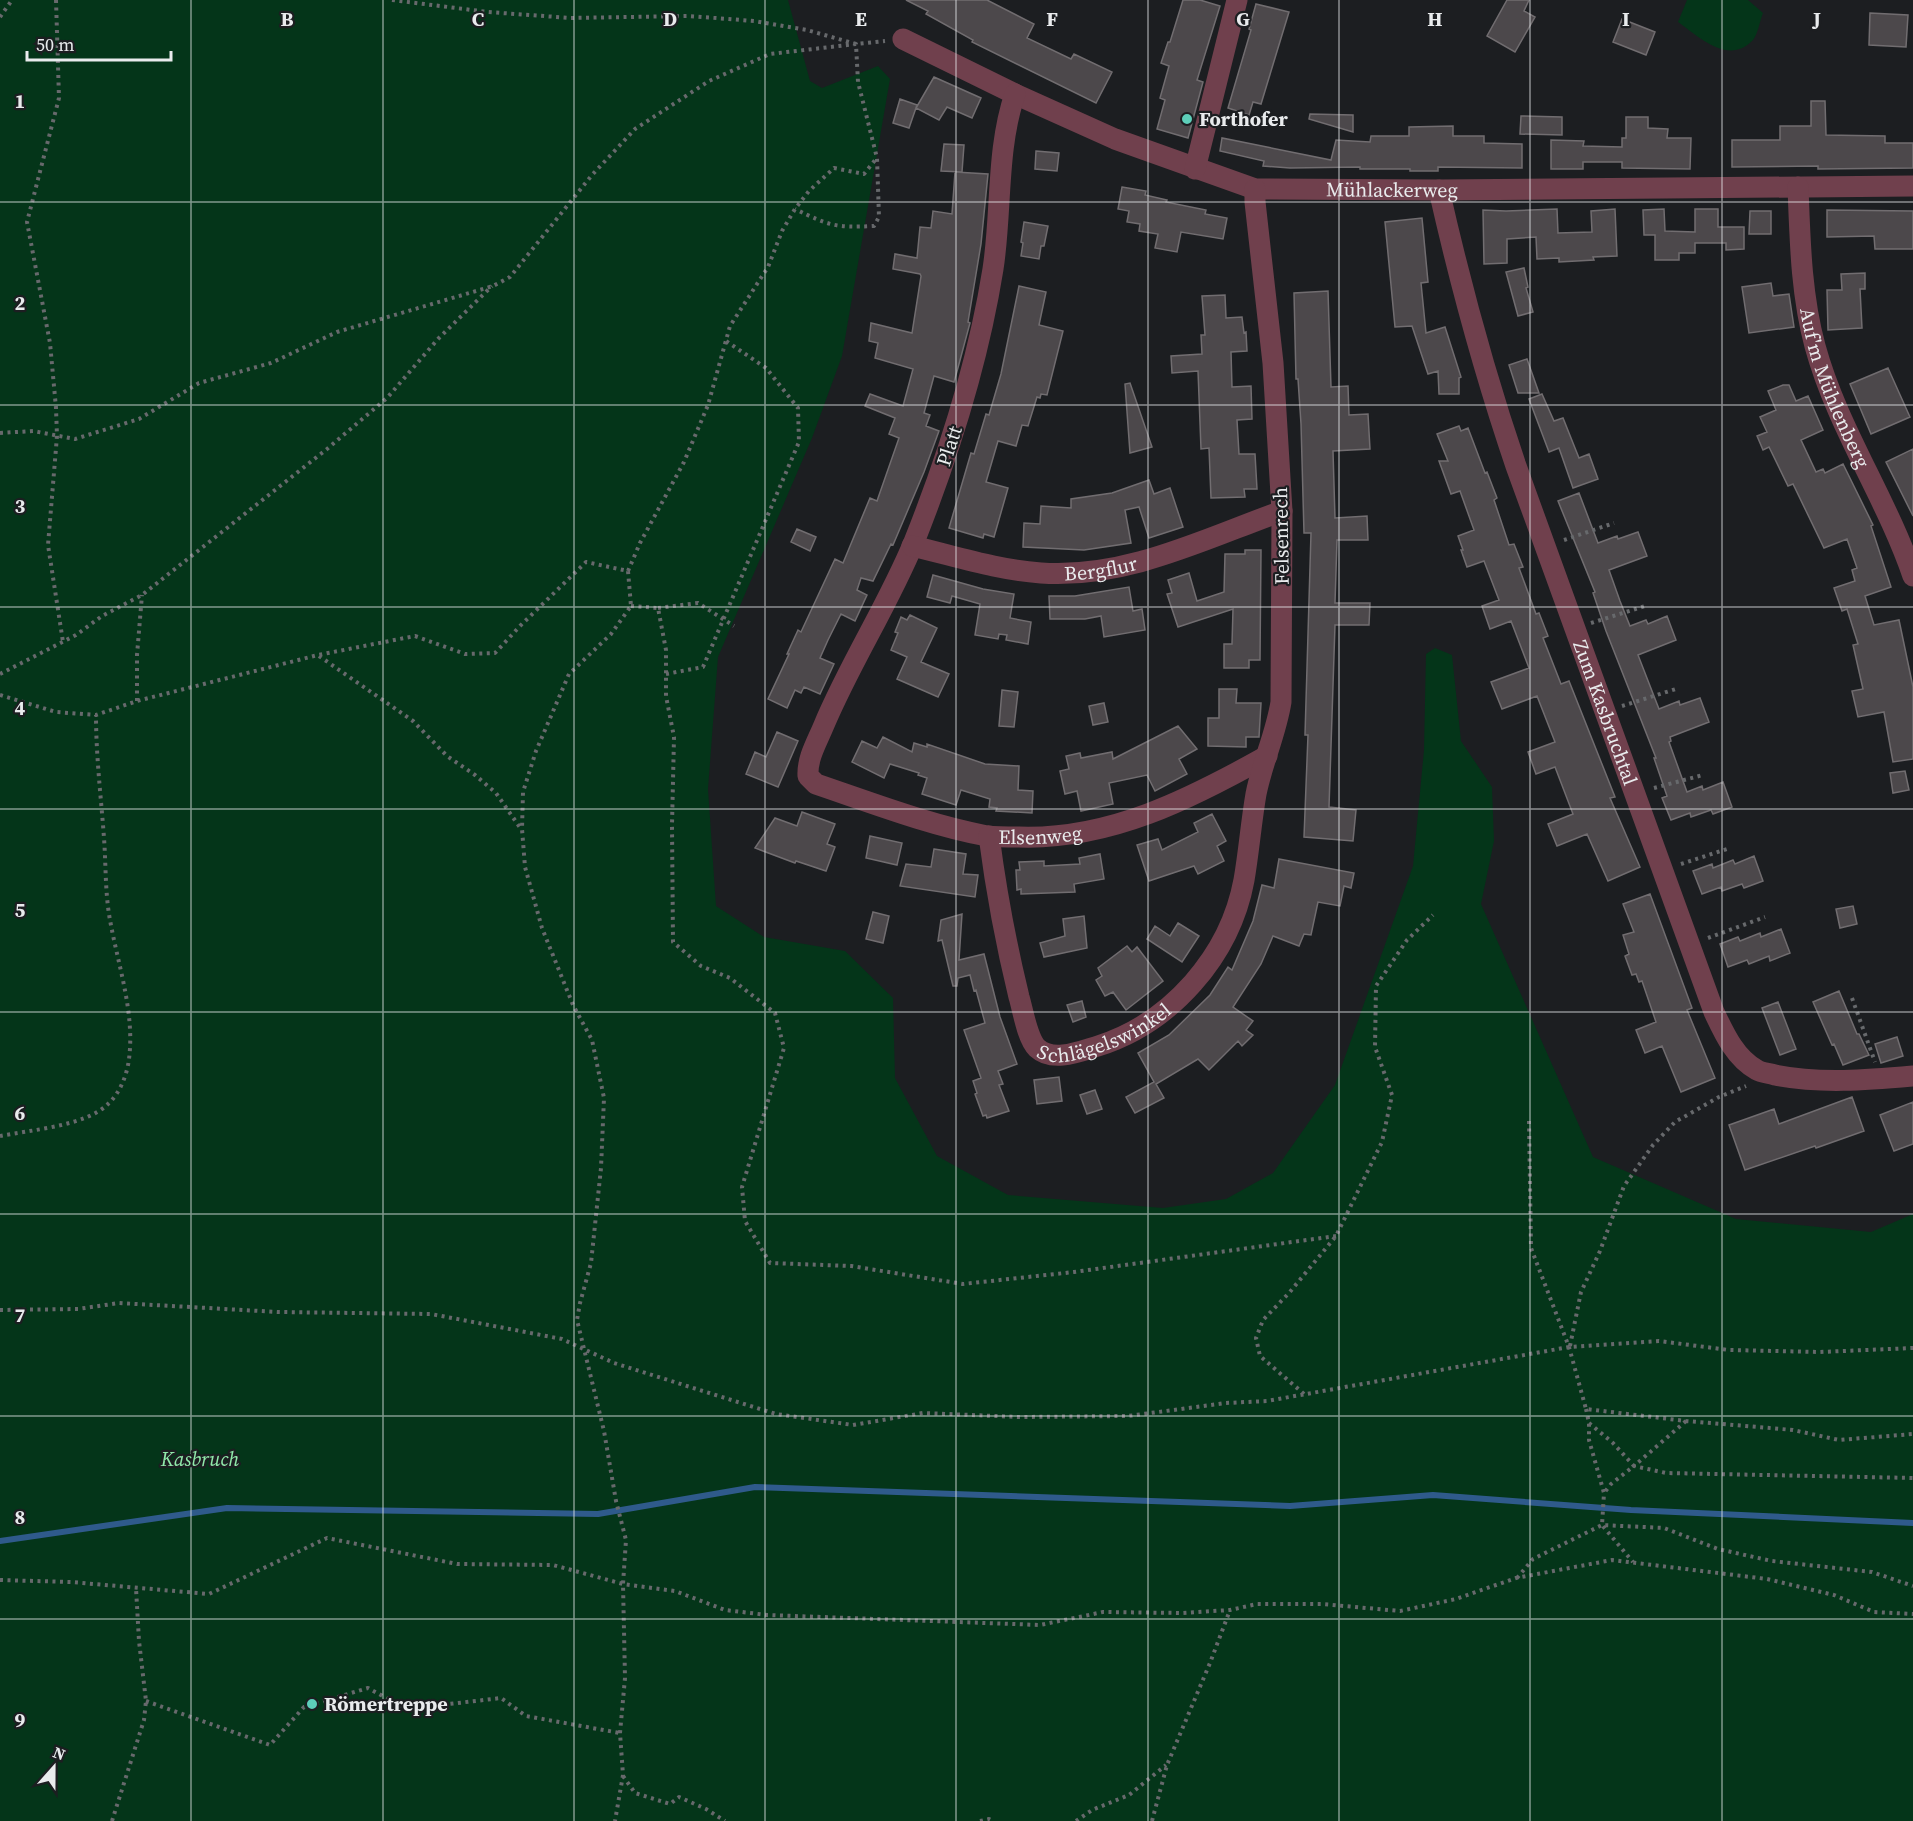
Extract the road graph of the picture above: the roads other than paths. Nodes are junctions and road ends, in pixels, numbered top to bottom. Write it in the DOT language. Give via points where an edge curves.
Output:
graph roads {
  1 [pos="1237,0"];
  2 [pos="903,39"];
  3 [pos="1014,94"];
  4 [pos="1195,169"];
  5 [pos="1913,186"];
  6 [pos="1798,187"];
  7 [pos="1255,189"];
  8 [pos="1438,190"];
  9 [pos="1282,511"];
  10 [pos="912,546"];
  11 [pos="1913,576"];
  12 [pos="1268,756"];
  13 [pos="808,776"];
  14 [pos="989,836"];
  15 [pos="1244,880"];
  16 [pos="1913,1076"];
  1 -- 4 [label="street"];
  2 -- 3 [label="street, Mühlackerweg"];
  3 -- 4 [label="street, Mühlackerweg"];
  3 -- 10 [label="street, Platt" via="1005,129 993,267 983,327 951,442"];
  4 -- 7 [label="street, Mühlackerweg"];
  5 -- 6 [label="street, Mühlackerweg"];
  6 -- 8 [label="street, Mühlackerweg"];
  6 -- 11 [label="street, Auf'm Mühlenberg" via="1806,307 1815,346 1836,405"];
  7 -- 8 [label="street, Mühlackerweg"];
  7 -- 9 [label="street, Felsenrech" via="1273,363"];
  8 -- 16 [label="street, Zum Kasbruchtal" via="1486,375 1727,1040 1758,1071 1790,1078"];
  9 -- 10 [label="street, Bergflur" via="1143,562 1093,571 1043,573 991,567"];
  9 -- 12 [label="street, Felsenrech" via="1281,702"];
  10 -- 13 [label="street, Platt" via="830,711 808,765"];
  12 -- 14 [label="street, Elsenweg" via="1175,804 1111,827 1064,836"];
  12 -- 15 [label="street, Felsenrech" via="1257,791"];
  13 -- 14 [label="street, Elsenweg" via="816,784 920,819"];
  14 -- 15 [label="street, Schlägelswinkel" via="1000,907 1027,1027 1037,1048 1051,1055 1073,1054 1120,1039 1180,998 1206,968 1225,937"];
}
